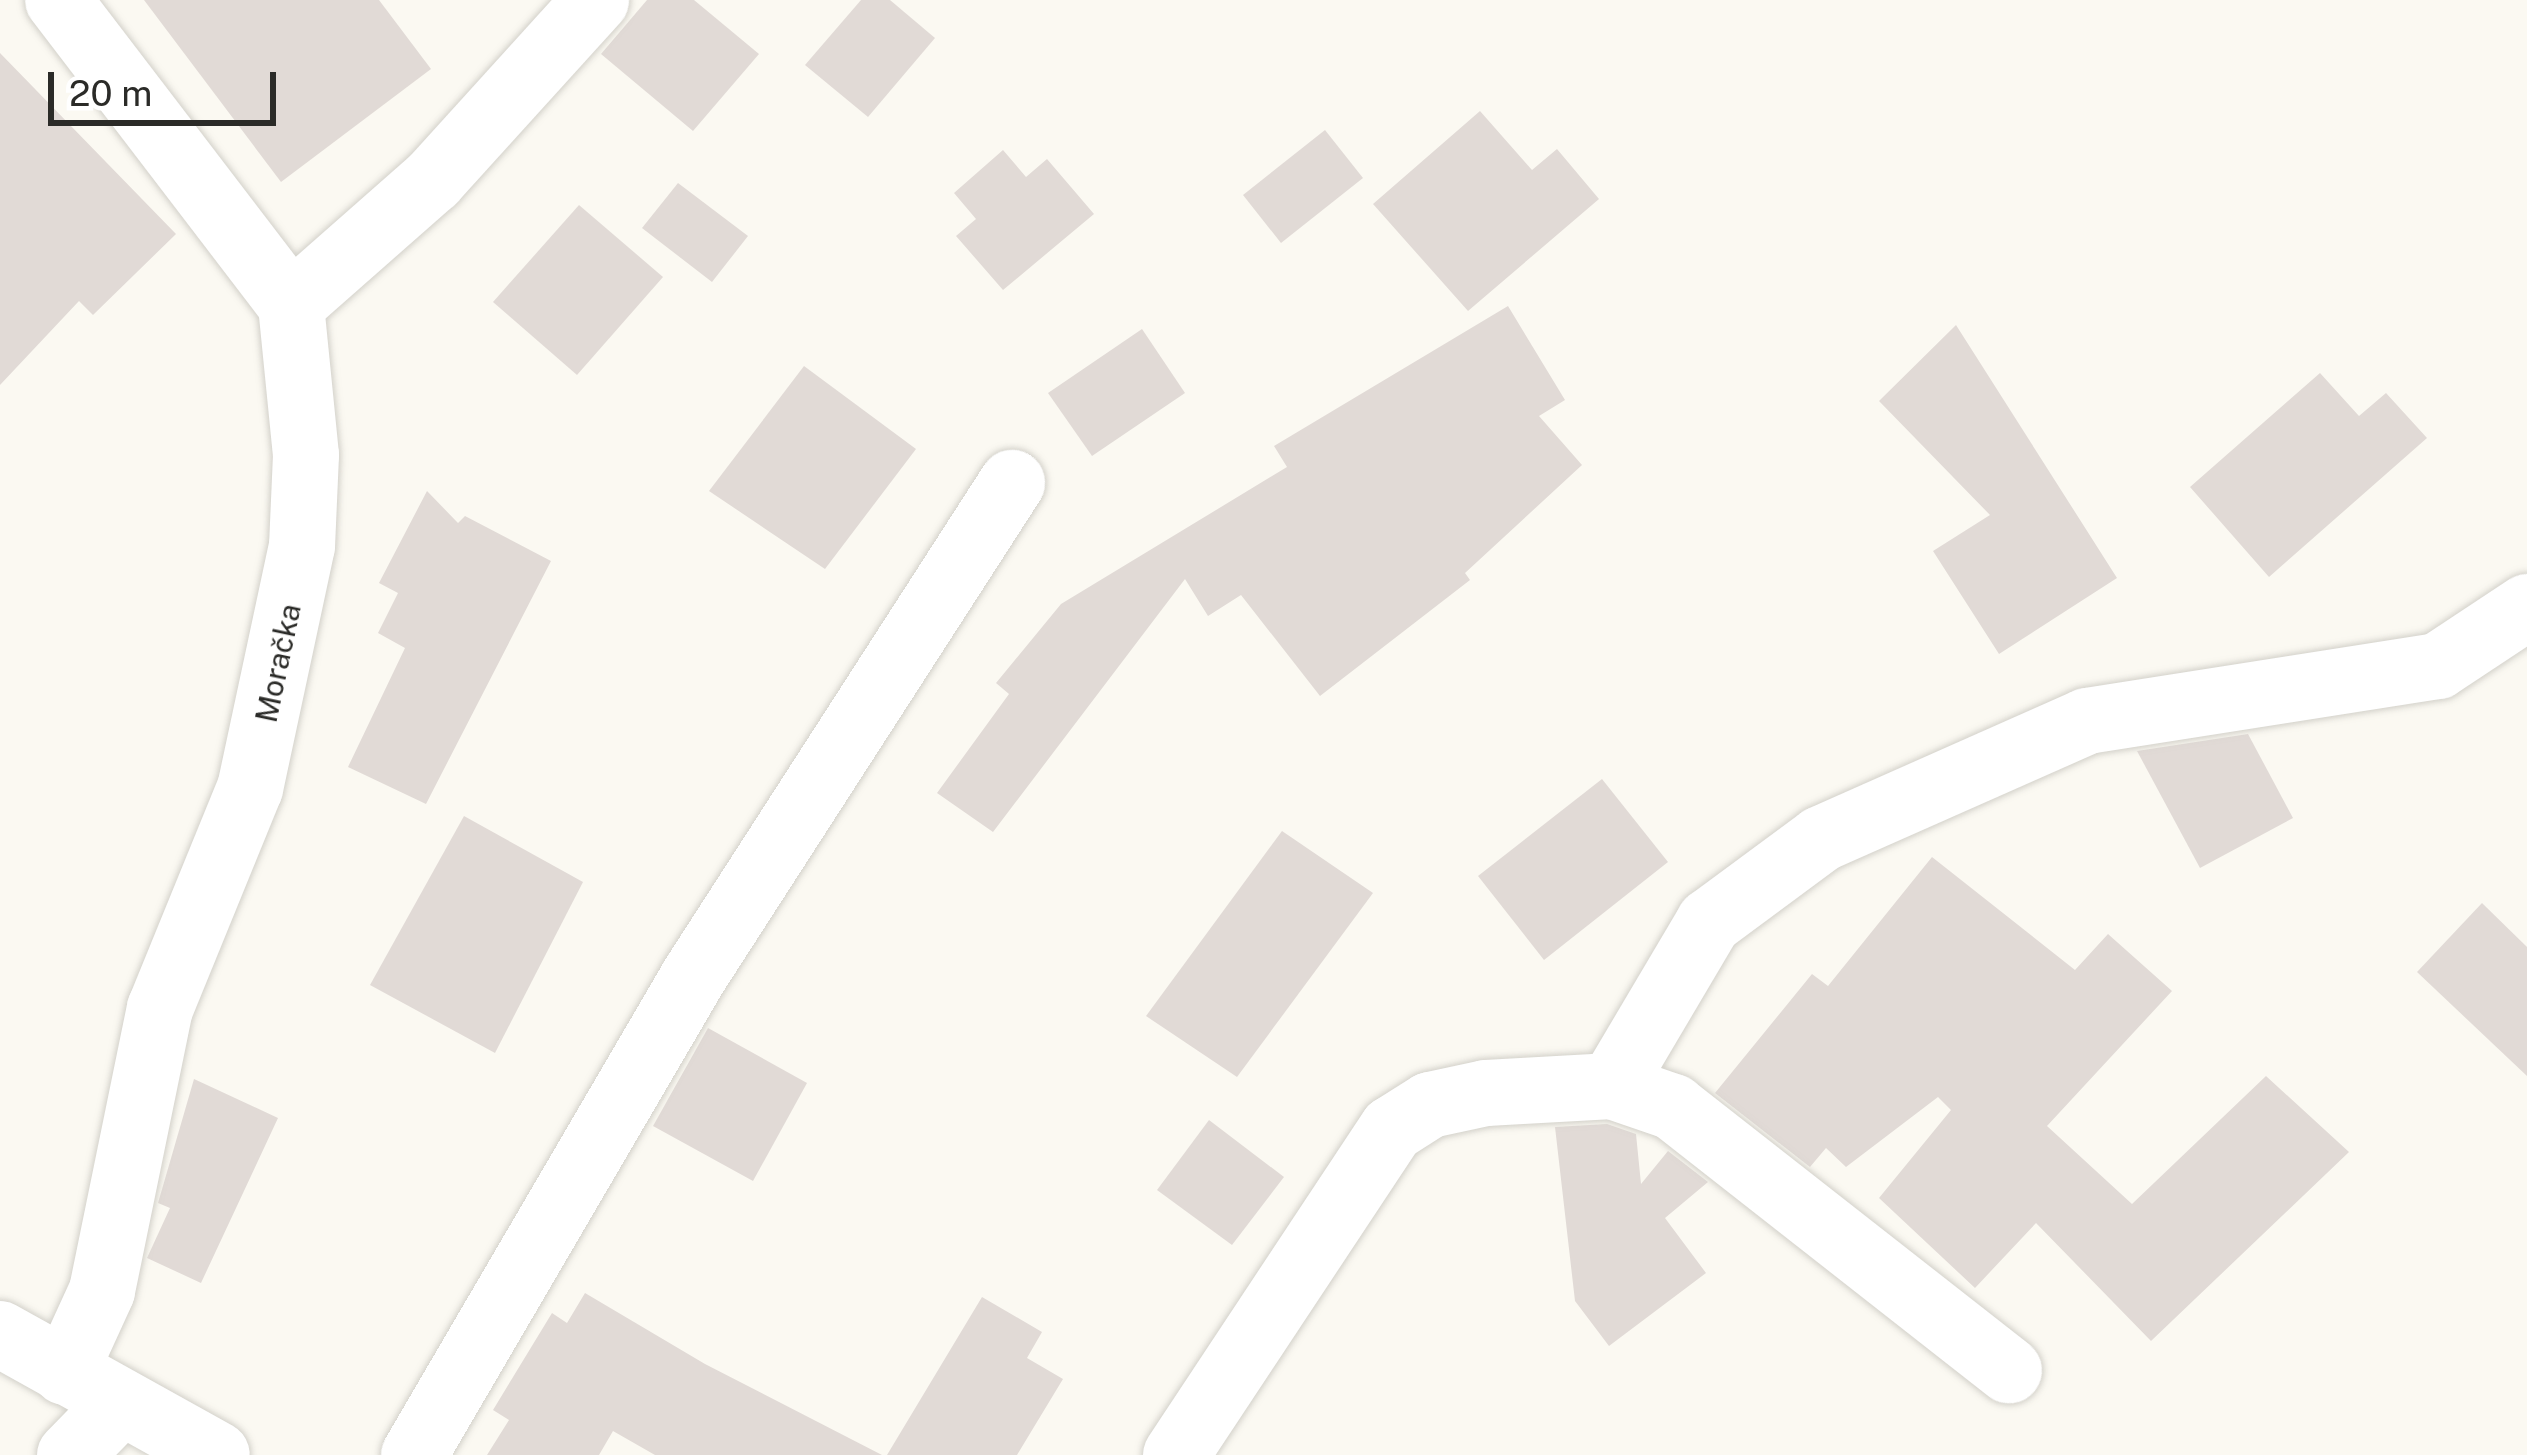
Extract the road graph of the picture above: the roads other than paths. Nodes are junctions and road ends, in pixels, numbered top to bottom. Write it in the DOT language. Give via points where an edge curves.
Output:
graph roads {
  1 [pos="58,0"];
  2 [pos="596,0"];
  3 [pos="291,305"];
  4 [pos="1012,483"];
  5 [pos="2527,607"];
  6 [pos="1612,1086"];
  7 [pos="0,1334"];
  8 [pos="2009,1370"];
  9 [pos="65,1372"];
  10 [pos="122,1402"];
  11 [pos="70,1455"];
  12 [pos="217,1455"];
  13 [pos="414,1455"];
  14 [pos="1176,1455"];
  1 -- 3 [label="street"];
  2 -- 3 [label="street" via="405,208"];
  3 -- 9 [label="street, Moračka" via="306,455 288,622 250,788 160,1008 102,1292"];
  4 -- 13 [label="street" via="694,976"];
  5 -- 6 [label="street" via="2438,666 2087,721 1821,838 1709,922"];
  6 -- 8 [label="street" via="1673,1107"];
  6 -- 14 [label="street" via="1486,1093 1430,1105 1392,1129"];
  7 -- 9 [label="street"];
  9 -- 10 [label="street"];
  10 -- 11 [label="street"];
  10 -- 12 [label="street"];
}
